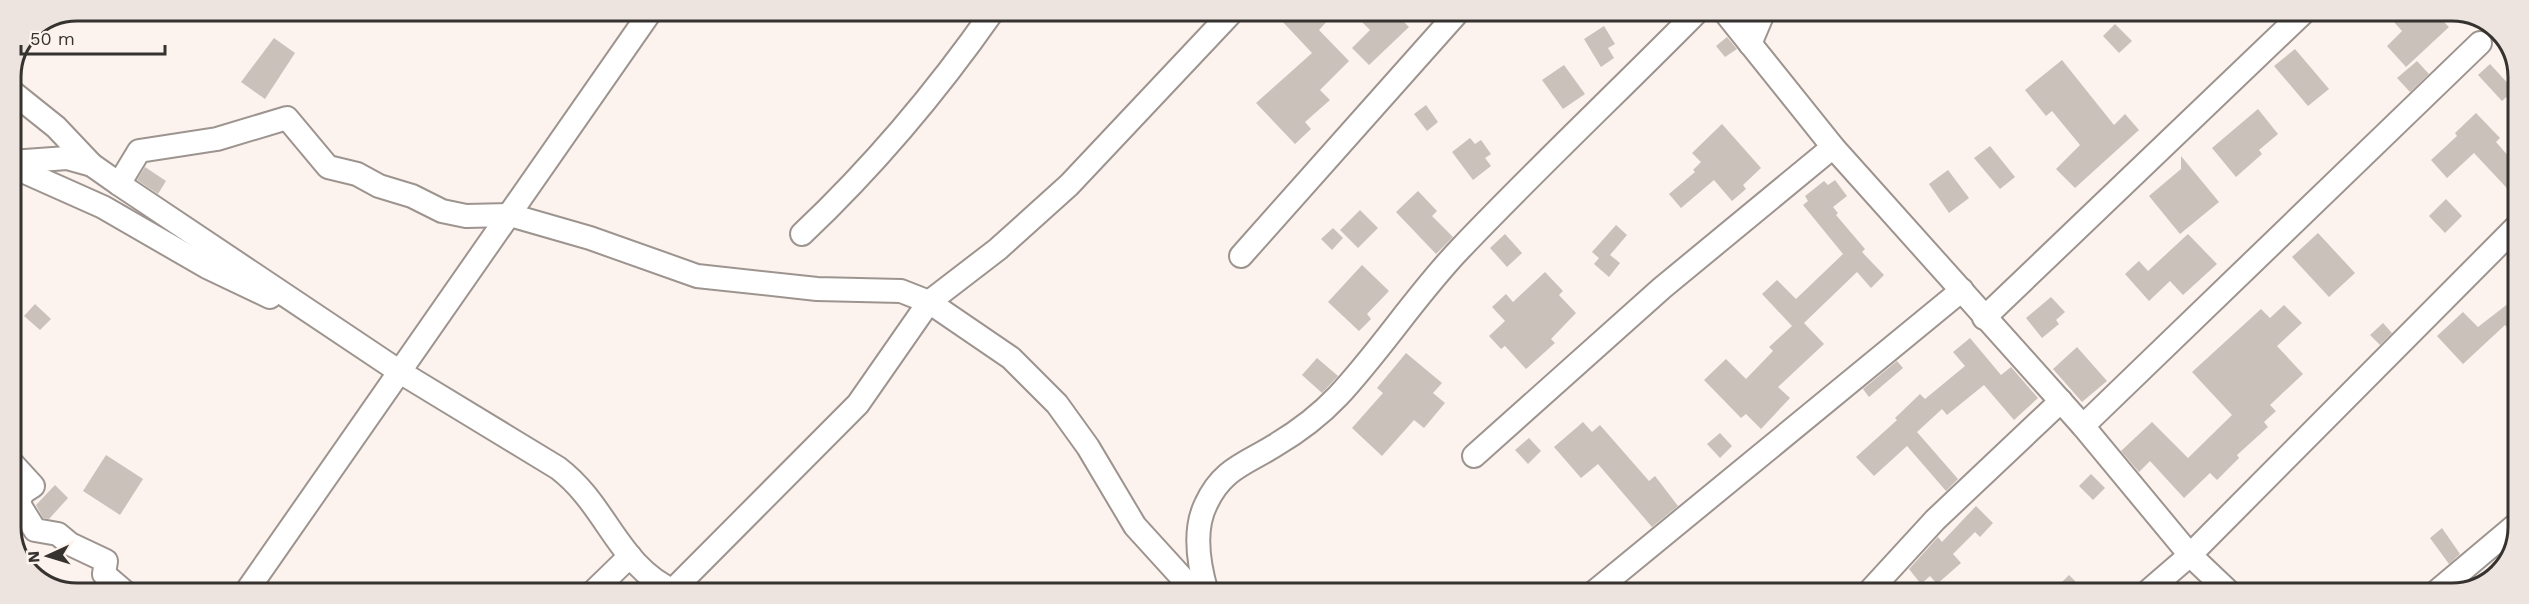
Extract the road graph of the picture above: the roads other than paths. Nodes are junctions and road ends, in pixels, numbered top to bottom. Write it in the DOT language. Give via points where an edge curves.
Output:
graph roads {
  1 [pos="644,21"];
  2 [pos="985,21"];
  3 [pos="1224,21"];
  4 [pos="1450,21"];
  5 [pos="1688,21"];
  6 [pos="1732,21"];
  7 [pos="1760,21"];
  8 [pos="2295,21"];
  9 [pos="2480,43"];
  10 [pos="1750,44"];
  11 [pos="21,100"];
  12 [pos="1833,147"];
  13 [pos="21,163"];
  14 [pos="92,165"];
  15 [pos="21,169"];
  16 [pos="119,184"];
  17 [pos="510,215"];
  18 [pos="802,234"];
  19 [pos="2508,235"];
  20 [pos="1241,256"];
  21 [pos="1962,290"];
  22 [pos="291,298"];
  23 [pos="929,302"];
  24 [pos="1984,318"];
  25 [pos="400,372"];
  26 [pos="2061,401"];
  27 [pos="2083,426"];
  28 [pos="1474,456"];
  29 [pos="21,473"];
  30 [pos="21,497"];
  31 [pos="21,507"];
  32 [pos="2508,532"];
  33 [pos="2190,555"];
  34 [pos="630,556"];
  35 [pos="114,583"];
  36 [pos="252,583"];
  37 [pos="602,583"];
  38 [pos="660,583"];
  39 [pos="683,583"];
  40 [pos="1187,583"];
  41 [pos="1204,583"];
  42 [pos="1605,583"];
  43 [pos="1877,583"];
  44 [pos="2158,583"];
  45 [pos="2219,583"];
  46 [pos="2448,583"];
  1 -- 17 [label="street"];
  2 -- 18 [label="street" via="850,188"];
  3 -- 23 [label="street" via="1069,185 998,249"];
  4 -- 20 [label="street"];
  5 -- 41 [label="street" via="1459,250 1337,397 1307,423 1273,447 1242,462 1224,478 1205,504 1199,536"];
  6 -- 10 [label="street"];
  7 -- 10 [label="street"];
  8 -- 24 [label="street"];
  9 -- 27 [label="street"];
  10 -- 12 [label="street"];
  11 -- 14 [label="street" via="56,127"];
  12 -- 21 [label="street"];
  12 -- 28 [label="street" via="1662,288"];
  13 -- 14 [label="street" via="67,158"];
  14 -- 16 [label="street"];
  15 -- 22 [label="street" via="103,207 236,281 274,299"];
  16 -- 17 [label="street" via="139,151 217,139 287,118 328,167 357,174 442,211 466,216"];
  16 -- 22 [label="street"];
  17 -- 23 [label="street" via="697,276 817,289 901,291"];
  17 -- 25 [label="street"];
  19 -- 33 [label="street"];
  21 -- 24 [label="street"];
  21 -- 42 [label="street"];
  22 -- 25 [label="street"];
  23 -- 39 [label="street" via="858,404"];
  23 -- 40 [label="street" via="1011,358 1057,405 1088,447 1135,526"];
  24 -- 26 [label="street"];
  25 -- 34 [label="street" via="577,483"];
  25 -- 36 [label="street"];
  26 -- 27 [label="street"];
  26 -- 43 [label="street" via="1935,520"];
  27 -- 33 [label="street"];
  29 -- 30 [label="street" via="33,486"];
  31 -- 35 [label="street" via="35,530 58,534 106,561 104,574"];
  32 -- 46 [label="street"];
  33 -- 44 [label="street"];
  33 -- 45 [label="street"];
  34 -- 37 [label="street"];
  34 -- 38 [label="street" via="639,570"];
}
